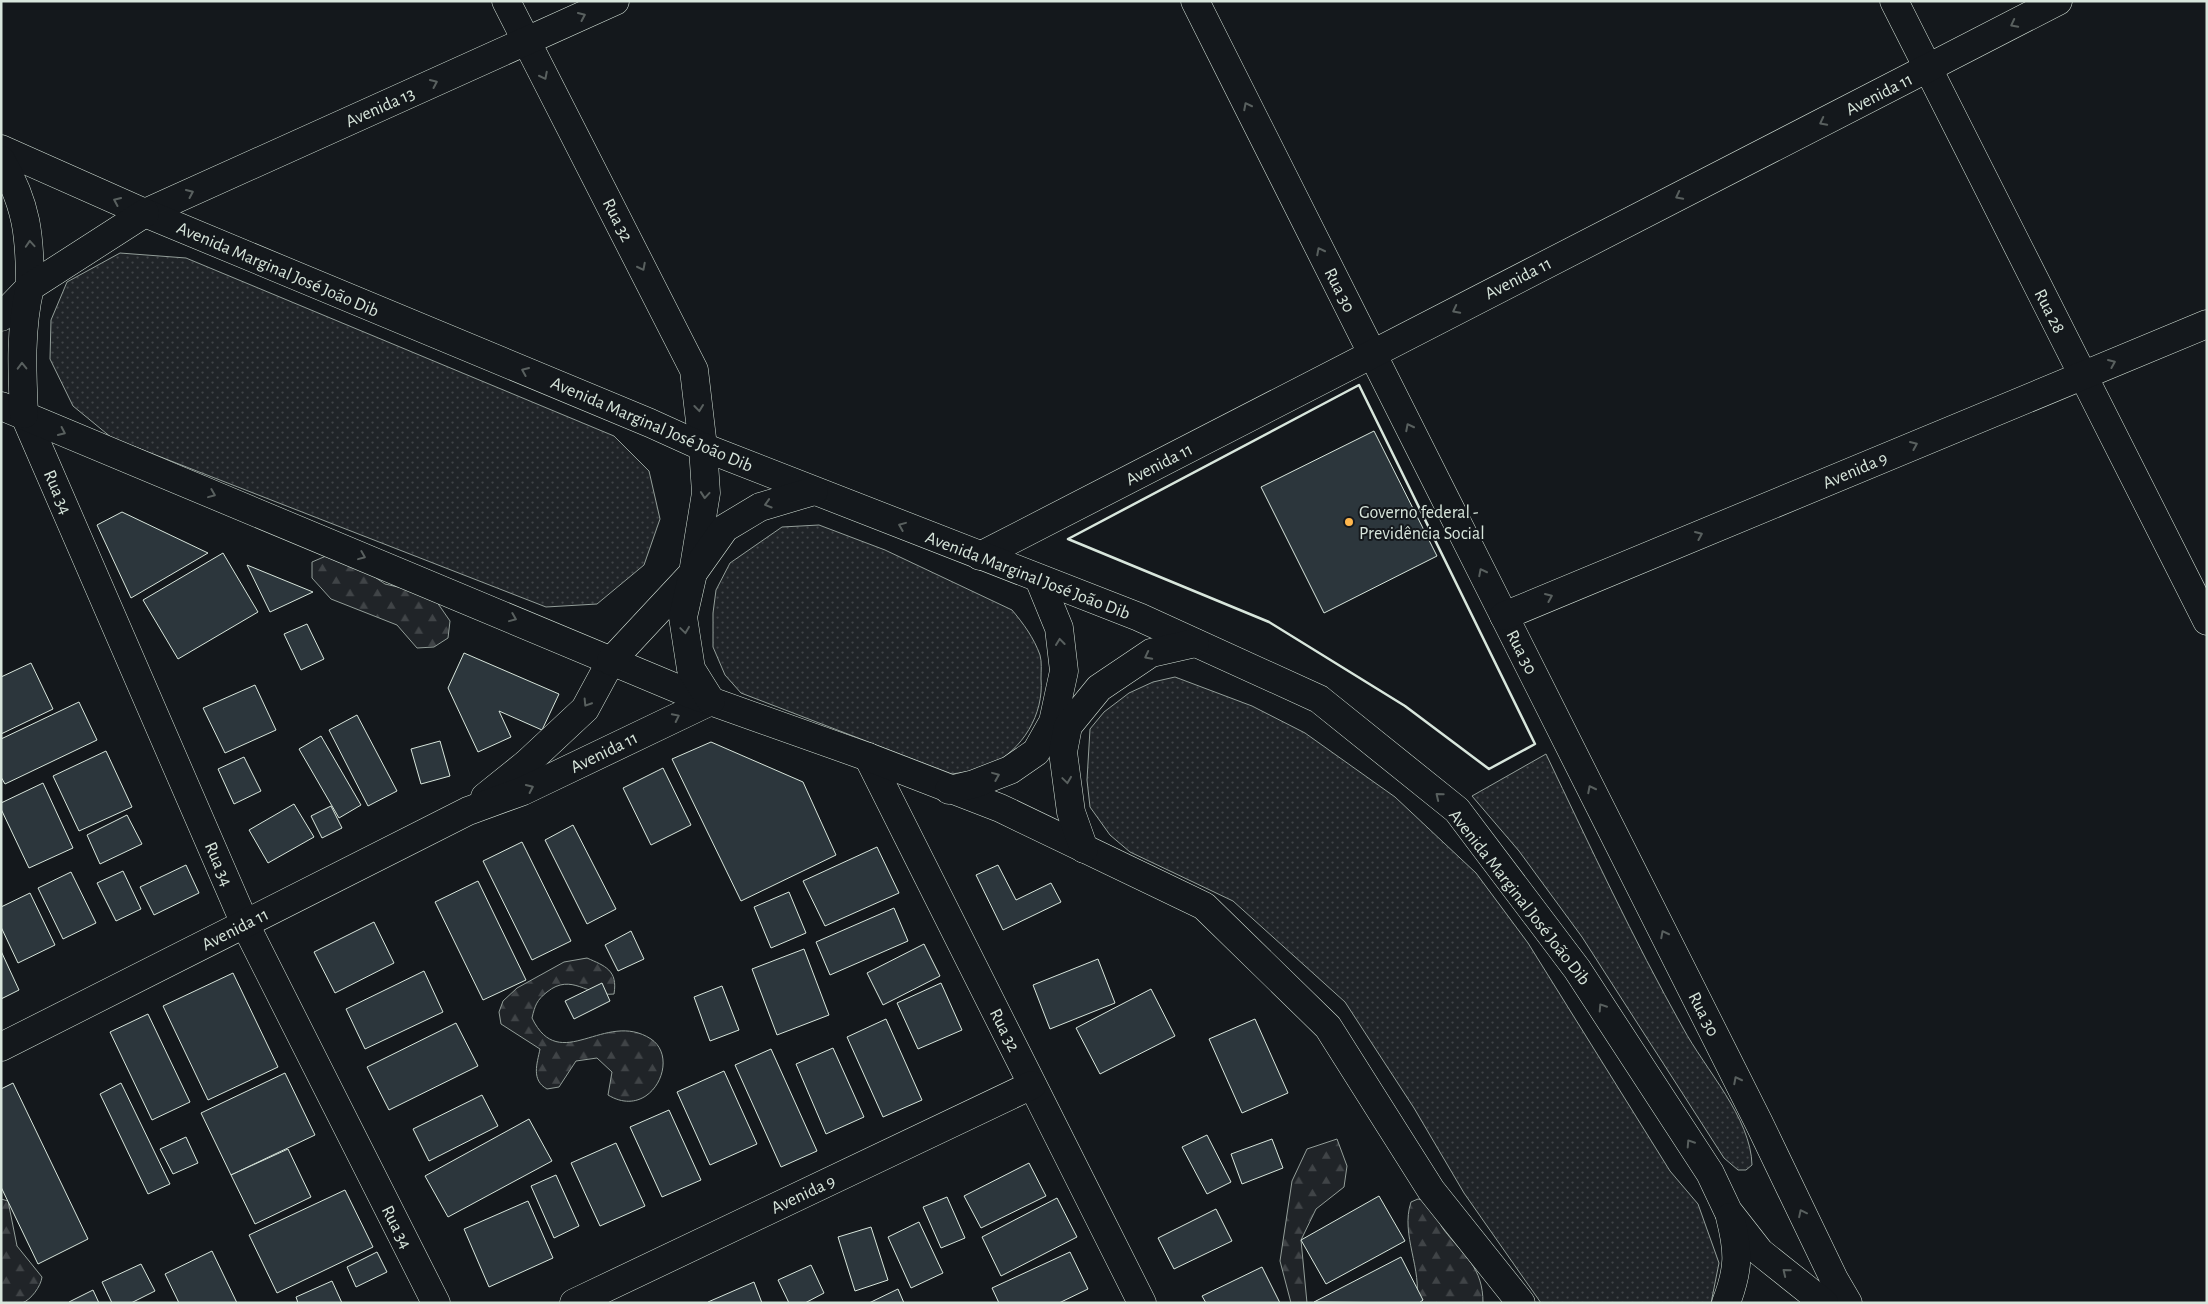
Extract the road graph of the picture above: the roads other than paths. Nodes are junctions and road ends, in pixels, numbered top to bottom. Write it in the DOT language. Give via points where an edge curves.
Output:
graph roads {
  1 [pos="506,1"];
  2 [pos="615,1"];
  3 [pos="1195,1"];
  4 [pos="1894,1"];
  5 [pos="2058,1"];
  6 [pos="526,41"];
  7 [pos="1928,68"];
  8 [pos="1,150"];
  9 [pos="1,160"];
  10 [pos="145,213"];
  11 [pos="30,287"];
  12 [pos="1,317"];
  13 [pos="2207,324"];
  14 [pos="1372,354"];
  15 [pos="2083,375"];
  16 [pos="12,410"];
  17 [pos="703,447"];
  18 [pos="814,491"];
  19 [pos="980,556"];
  20 [pos="694,573"];
  21 [pos="1039,578"];
  22 [pos="1504,616"];
  23 [pos="2207,621"];
  24 [pos="1195,643"];
  25 [pos="612,661"];
  26 [pos="711,701"];
  27 [pos="868,757"];
  28 [pos="949,790"];
  29 [pos="468,811"];
  30 [pos="1084,849"];
  31 [pos="245,924"];
  32 [pos="1,1047"];
  33 [pos="1032,1085"];
  34 [pos="1728,1211"];
  35 [pos="436,1303"];
  36 [pos="574,1303"];
  37 [pos="1142,1303"];
  38 [pos="1521,1303"];
  39 [pos="1726,1303"];
  40 [pos="1824,1303"];
  41 [pos="1848,1303"];
  1 -- 6 [label="street, Rua 32"];
  6 -- 2 [label="street, Avenida 13, one-way"];
  14 -- 3 [label="street, Rua 30, one-way"];
  4 -- 7 [label="street, Rua 28"];
  5 -- 7 [label="street, Avenida 11, one-way"];
  10 -- 6 [label="street, Avenida 13, one-way"];
  6 -- 17 [label="street, Rua 32, one-way" via="694,370"];
  7 -- 14 [label="street, Avenida 11, one-way"];
  7 -- 15 [label="street, Rua 28"];
  10 -- 8 [label="street, Avenida Marginal José João Dib, one-way"];
  11 -- 9 [label="street, one-way" via="30,243 22,201"];
  10 -- 11 [label="street, Avenida 13"];
  17 -- 10 [label="street, Avenida Marginal José João Dib, one-way"];
  11 -- 12 [label="street, Avenida 13"];
  16 -- 11 [label="street, one-way" via="21,361 24,310"];
  15 -- 13 [label="street, Avenida 9, one-way"];
  14 -- 19 [label="street, Avenida 11"];
  22 -- 14 [label="street, Rua 30, one-way"];
  22 -- 15 [label="street, Avenida 9, one-way"];
  15 -- 23 [label="street, Rua 28"];
  16 -- 25 [label="street, one-way"];
  16 -- 31 [label="street, Rua 34"];
  17 -- 18 [label="street, Avenida Marginal José João Dib"];
  17 -- 20 [label="street, Rua 32, one-way" via="706,493"];
  19 -- 18 [label="street, Avenida Marginal José João Dib, one-way"];
  18 -- 20 [label="street, one-way" via="760,507 725,528"];
  19 -- 21 [label="street, Avenida Marginal José João Dib"];
  20 -- 25 [label="street, Avenida 11"];
  20 -- 26 [label="street, Rua 32, one-way" via="683,617 691,669"];
  21 -- 24 [label="street, Avenida Marginal José João Dib"];
  28 -- 21 [label="street, one-way" via="1010,770 1036,752 1053,722 1064,671 1059,628"];
  41 -- 22 [label="street, Rua 30, one-way"];
  24 -- 30 [label="street, one-way" via="1150,653 1099,688 1068,726 1063,752 1071,812"];
  34 -- 24 [label="street, Avenida Marginal José João Dib, one-way" via="1710,1173 1577,969 1457,810 1319,699"];
  25 -- 26 [label="street"];
  25 -- 29 [label="street, Avenida 11, one-way" via="584,709 526,764"];
  26 -- 27 [label="street"];
  29 -- 26 [label="street, Avenida 11, one-way" via="523,791"];
  27 -- 28 [label="street"];
  27 -- 33 [label="street, Rua 32"];
  28 -- 30 [label="street" via="1000,808"];
  29 -- 31 [label="street, Avenida 11"];
  30 -- 38 [label="street" via="1204,906 1328,1026 1431,1190"];
  31 -- 32 [label="street, Avenida 11"];
  31 -- 35 [label="street, Rua 34"];
  33 -- 36 [label="street, Avenida 9"];
  33 -- 37 [label="street, Rua 32"];
  34 -- 39 [label="street" via="1737,1245 1735,1279"];
  40 -- 34 [label="street, Avenida Marginal José João Dib, one-way" via="1760,1252"];
}
